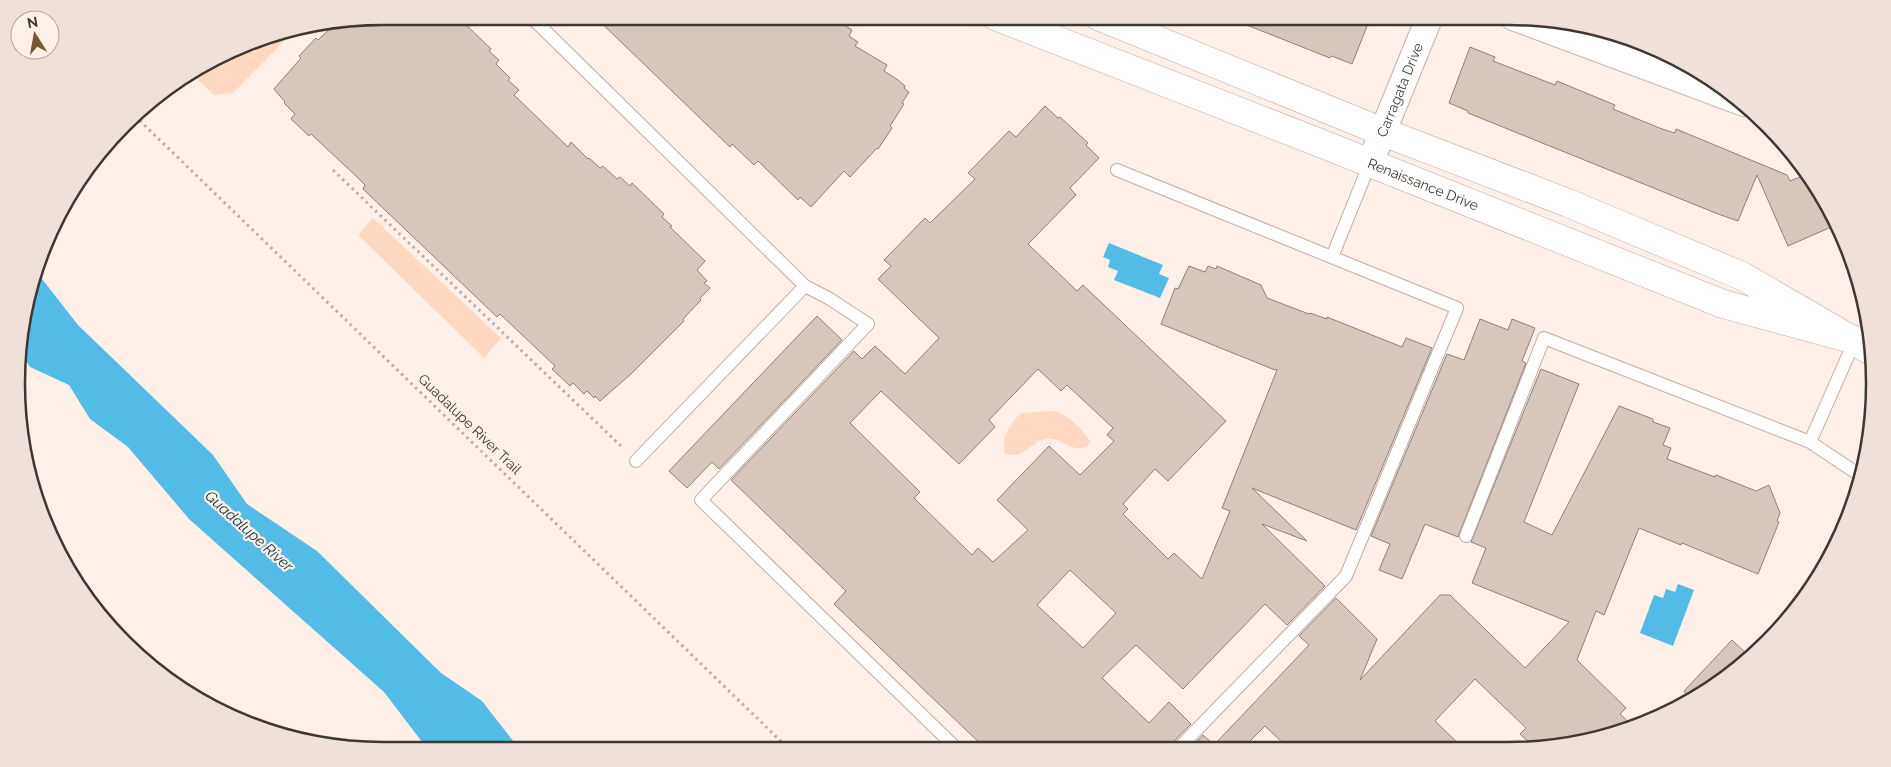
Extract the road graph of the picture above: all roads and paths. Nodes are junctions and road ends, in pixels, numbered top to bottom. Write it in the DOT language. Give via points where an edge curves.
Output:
graph roads {
  1 [pos="539,25"];
  2 [pos="1018,25"];
  3 [pos="1120,25"];
  4 [pos="1426,25"];
  5 [pos="1539,27"];
  6 [pos="1719,94"];
  7 [pos="140,121"];
  8 [pos="1383,132"];
  9 [pos="1370,163"];
  10 [pos="333,170"];
  11 [pos="1117,170"];
  12 [pos="1332,257"];
  13 [pos="805,286"];
  14 [pos="478,309"];
  15 [pos="475,313"];
  16 [pos="1864,346"];
  17 [pos="1810,442"];
  18 [pos="636,461"];
  19 [pos="1855,472"];
  20 [pos="1466,536"];
  21 [pos="782,742"];
  22 [pos="950,742"];
  23 [pos="1185,742"];
  1 -- 13 [label="lane"];
  2 -- 9 [label="street, Renaissance Drive"];
  3 -- 8 [label="street"];
  4 -- 8 [label="street, Carragata Drive"];
  5 -- 6 [label="street"];
  7 -- 21 [label="path, Guadalupe River Trail"];
  8 -- 9 [label="street, Carragata Drive"];
  8 -- 16 [label="street" via="1568,203 1742,276"];
  9 -- 12 [label="lane"];
  9 -- 16 [label="street, Renaissance Drive" via="1723,304"];
  10 -- 14 [label="path"];
  11 -- 12 [label="lane"];
  12 -- 23 [label="lane" via="1457,308 1346,576"];
  13 -- 18 [label="lane"];
  13 -- 22 [label="lane" via="868,324 701,500"];
  14 -- 15 [label="path"];
  14 -- 18 [label="path"];
  16 -- 17 [label="lane"];
  17 -- 19 [label="lane"];
  17 -- 20 [label="lane" via="1544,338"];
}
